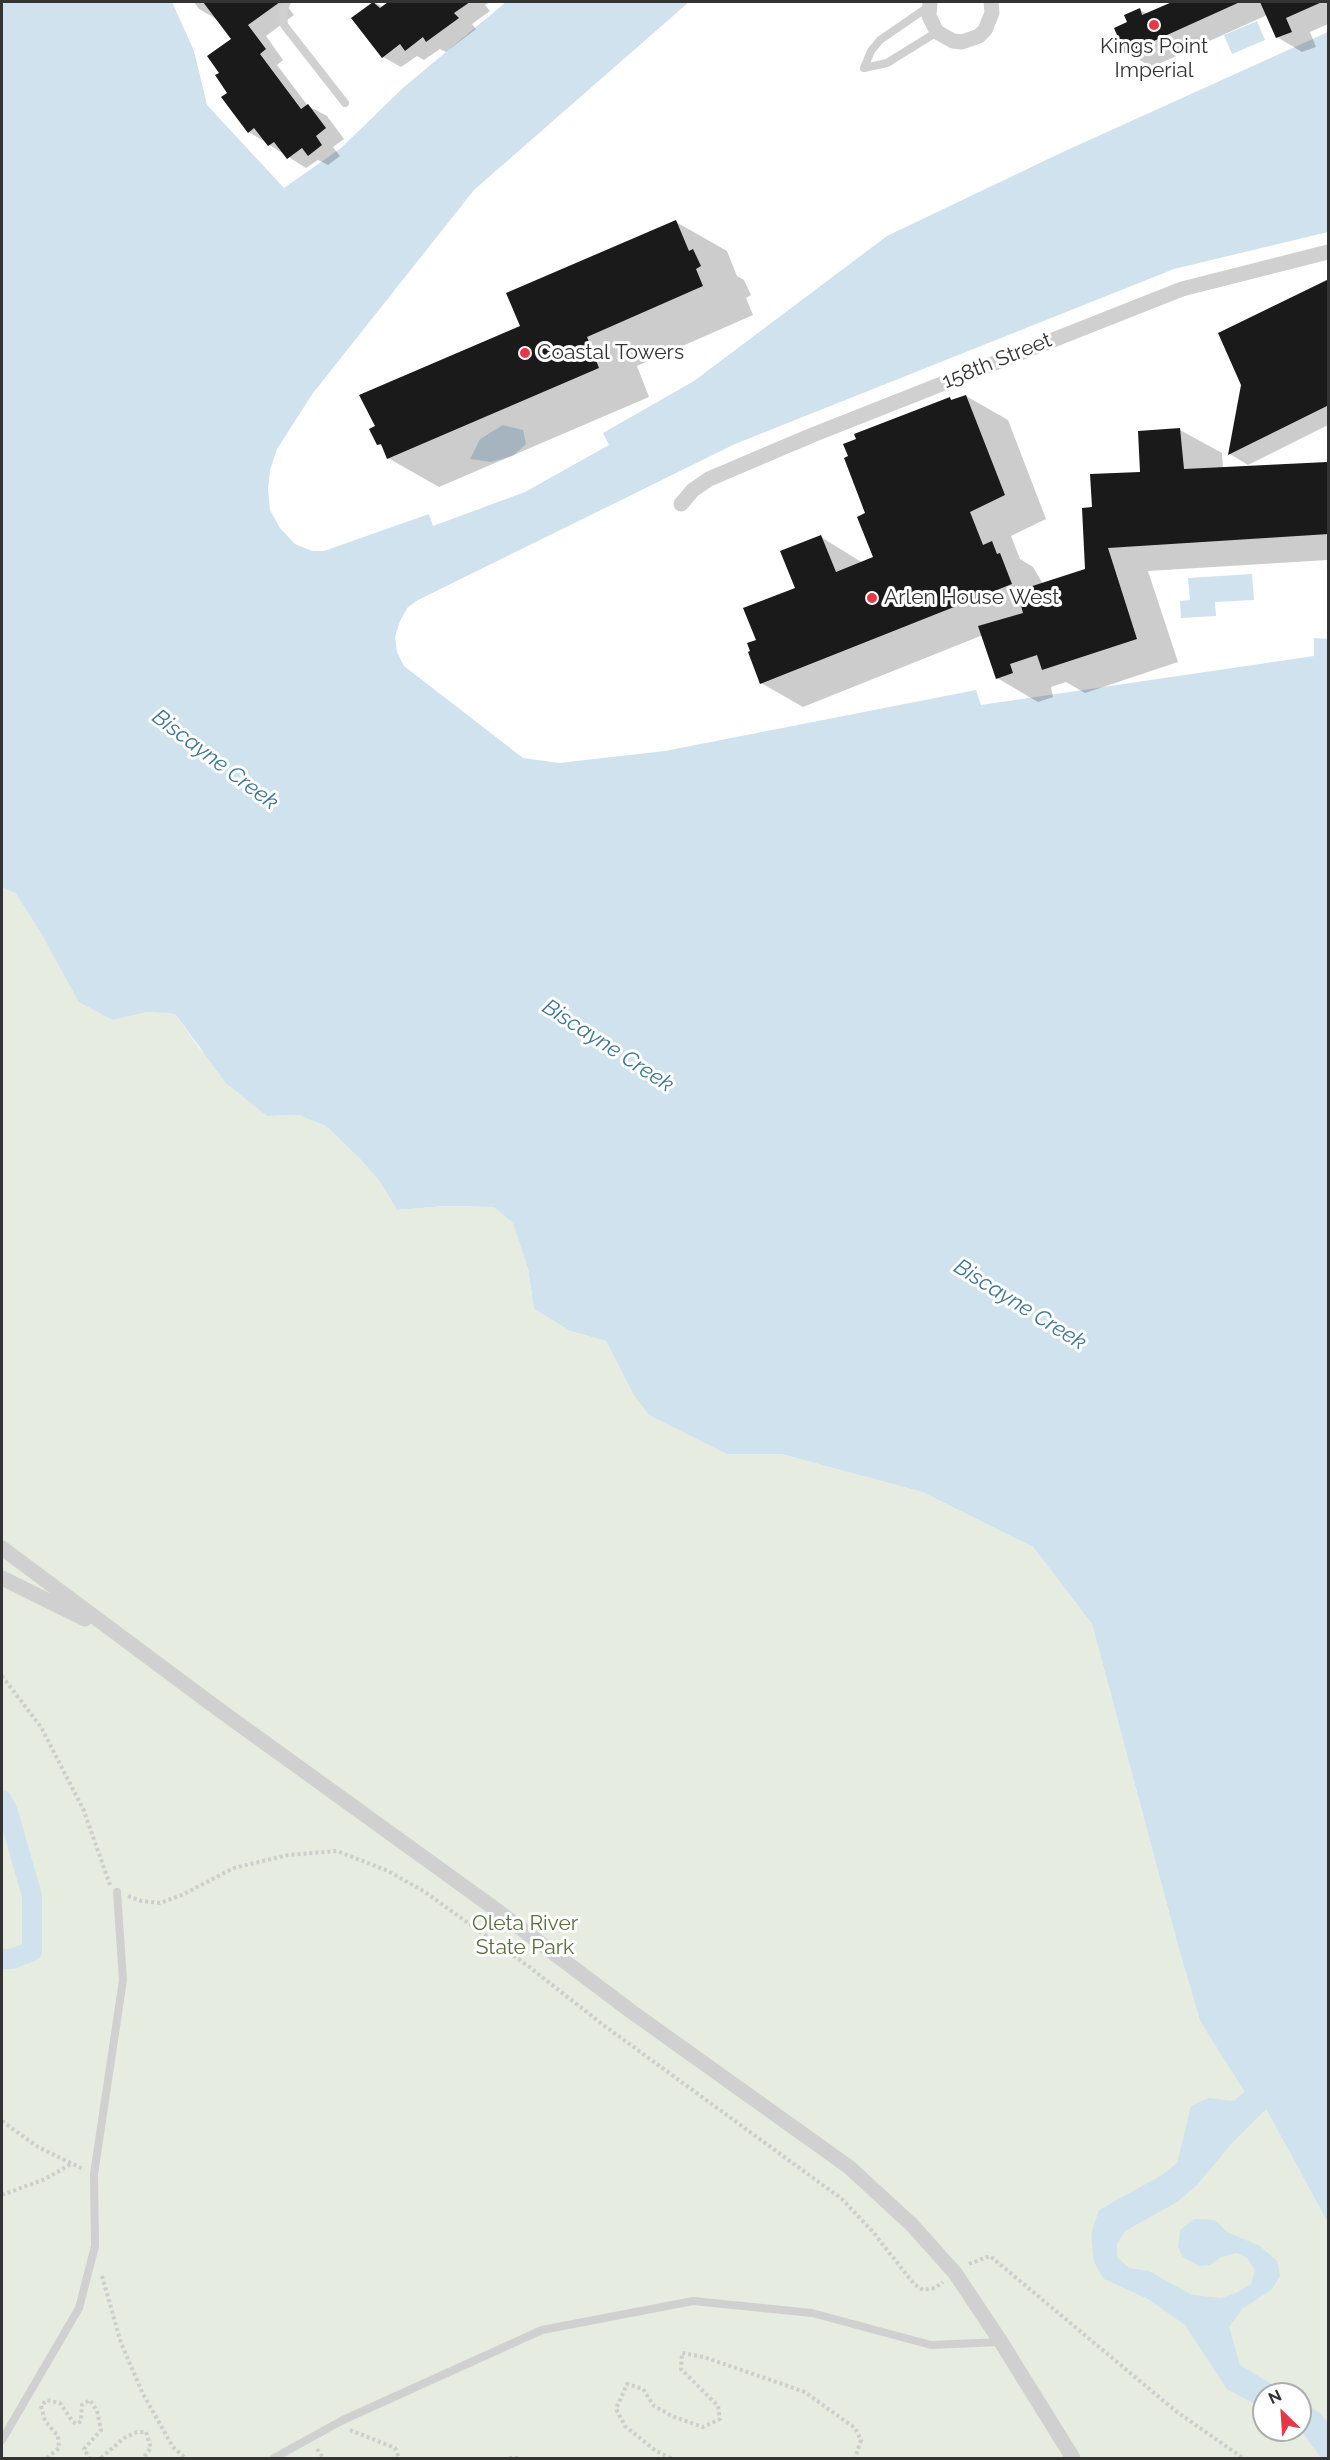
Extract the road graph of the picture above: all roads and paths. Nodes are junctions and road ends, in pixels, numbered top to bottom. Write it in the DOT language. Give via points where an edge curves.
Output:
graph roads {
  1 [pos="287,2"];
  2 [pos="991,2"];
  3 [pos="929,4"];
  4 [pos="937,32"];
  5 [pos="345,103"];
  6 [pos="1329,252"];
  7 [pos="681,504"];
  8 [pos="2,1548"];
  9 [pos="2,1578"];
  10 [pos="122,1638"];
  11 [pos="2,1676"];
  12 [pos="117,1892"];
  13 [pos="2,2121"];
  14 [pos="72,2164"];
  15 [pos="94,2174"];
  16 [pos="2,2195"];
  17 [pos="95,2246"];
  18 [pos="955,2273"];
  19 [pos="1001,2342"];
  20 [pos="335,2425"];
  21 [pos="2,2440"];
  22 [pos="46,2458"];
  23 [pos="89,2458"];
  24 [pos="100,2458"];
  25 [pos="143,2458"];
  26 [pos="185,2458"];
  27 [pos="274,2458"];
  28 [pos="399,2458"];
  29 [pos="509,2458"];
  30 [pos="520,2458"];
  31 [pos="671,2458"];
  32 [pos="855,2458"];
  33 [pos="1074,2458"];
  34 [pos="1243,2458"];
  1 -- 5 [label="lane" via="284,25"];
  2 -- 4 [label="street" via="990,21 979,36 953,41"];
  3 -- 4 [label="street" via="929,16"];
  3 -- 4 [label="lane" via="880,40 864,68 887,63"];
  6 -- 7 [label="street, 158th Street" via="1182,289 719,474 701,483"];
  8 -- 10 [label="street"];
  9 -- 10 [label="street"];
  10 -- 18 [label="street" via="849,2167 912,2225"];
  11 -- 12 [label="path" via="41,1727 84,1811 110,1887"];
  12 -- 15 [label="lane" via="123,1980"];
  12 -- 18 [label="path" via="160,1903 234,1868 288,1855 337,1851 388,1871 425,1892 842,2199 914,2284 923,2290 935,2288"];
  13 -- 14 [label="path" via="38,2147"];
  14 -- 15 [label="path"];
  14 -- 16 [label="path"];
  15 -- 17 [label="lane"];
  17 -- 21 [label="lane" via="79,2308"];
  17 -- 26 [label="path" via="121,2343 142,2394"];
  18 -- 19 [label="street"];
  18 -- 34 [label="path" via="990,2256 1177,2412"];
  19 -- 20 [label="lane" via="931,2345 812,2313 693,2301 542,2330"];
  19 -- 33 [label="street"];
  20 -- 27 [label="lane"];
  20 -- 28 [label="path" via="395,2448"];
  22 -- 23 [label="path" via="59,2448 58,2436 45,2421 41,2406 47,2400 60,2403 77,2424 81,2421 82,2405 90,2400 97,2410 101,2430 84,2449"];
  24 -- 25 [label="path" via="124,2438 146,2432 151,2448"];
  29 -- 30 [label="path"];
  31 -- 32 [label="path" via="625,2426 616,2409 627,2384 642,2389 654,2406 674,2417 703,2427 720,2419 718,2406 681,2369 682,2353 805,2392 855,2428 861,2440"];
}
